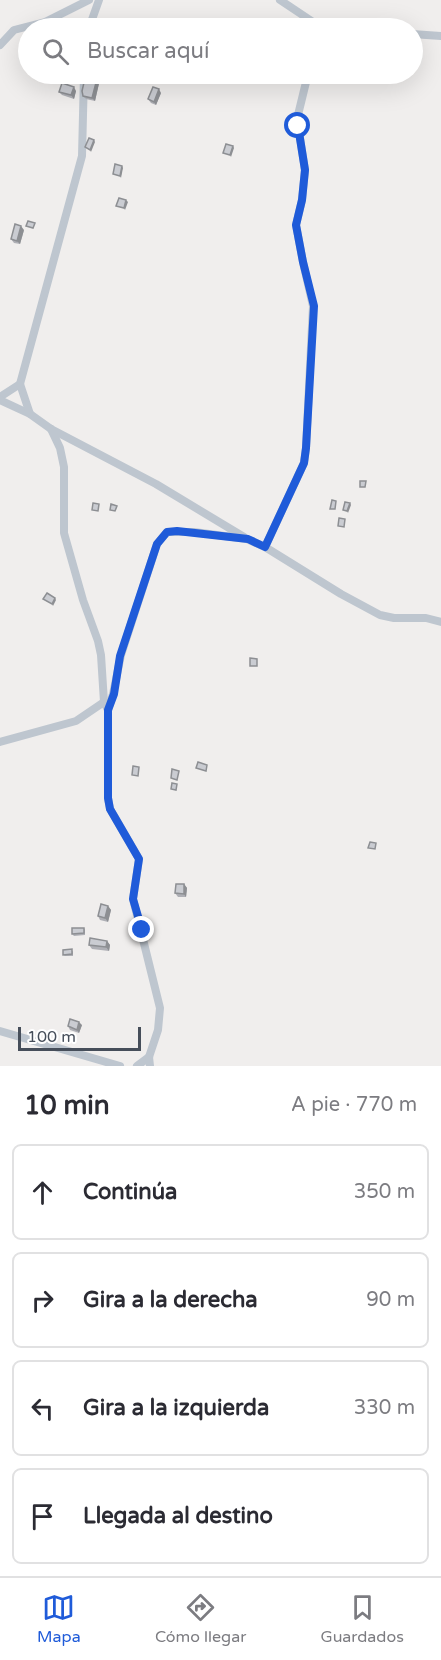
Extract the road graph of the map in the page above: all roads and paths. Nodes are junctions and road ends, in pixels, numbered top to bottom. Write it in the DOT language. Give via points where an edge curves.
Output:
graph roads {
  1 [pos="89,0"];
  2 [pos="99,0"];
  3 [pos="280,0"];
  4 [pos="53,18"];
  5 [pos="93,18"];
  6 [pos="302,18"];
  7 [pos="18,29"];
  8 [pos="423,35"];
  9 [pos="441,36"];
  10 [pos="0,45"];
  11 [pos="84,84"];
  12 [pos="306,84"];
  13 [pos="20,384"];
  14 [pos="0,399"];
  15 [pos="30,414"];
  16 [pos="51,429"];
  17 [pos="248,539"];
  18 [pos="265,547"];
  19 [pos="441,622"];
  20 [pos="106,706"];
  21 [pos="0,742"];
  22 [pos="0,1031"];
  23 [pos="149,1057"];
  24 [pos="120,1066"];
  25 [pos="137,1066"];
  26 [pos="150,1066"];
  1 -- 4 [label="street"];
  2 -- 5 [label="street"];
  3 -- 6 [label="street"];
  7 -- 10 [label="street"];
  8 -- 9 [label="street"];
  11 -- 13 [label="street" via="82,156"];
  12 -- 18 [label="street" via="297,119 305,170 296,225 314,306 306,448 304,463"];
  13 -- 14 [label="street"];
  13 -- 15 [label="street"];
  14 -- 15 [label="street"];
  15 -- 16 [label="street"];
  16 -- 17 [label="street" via="156,484"];
  16 -- 20 [label="street" via="64,467 64,533 98,641"];
  17 -- 18 [label="street"];
  17 -- 20 [label="street" via="186,532 167,532 162,537 120,656 114,694"];
  18 -- 19 [label="street" via="380,615"];
  20 -- 21 [label="street" via="76,721"];
  20 -- 23 [label="street" via="108,798 110,809 139,859 133,899 159,1008 158,1030"];
  22 -- 24 [label="street"];
  23 -- 25 [label="street"];
  23 -- 26 [label="street"];
}
